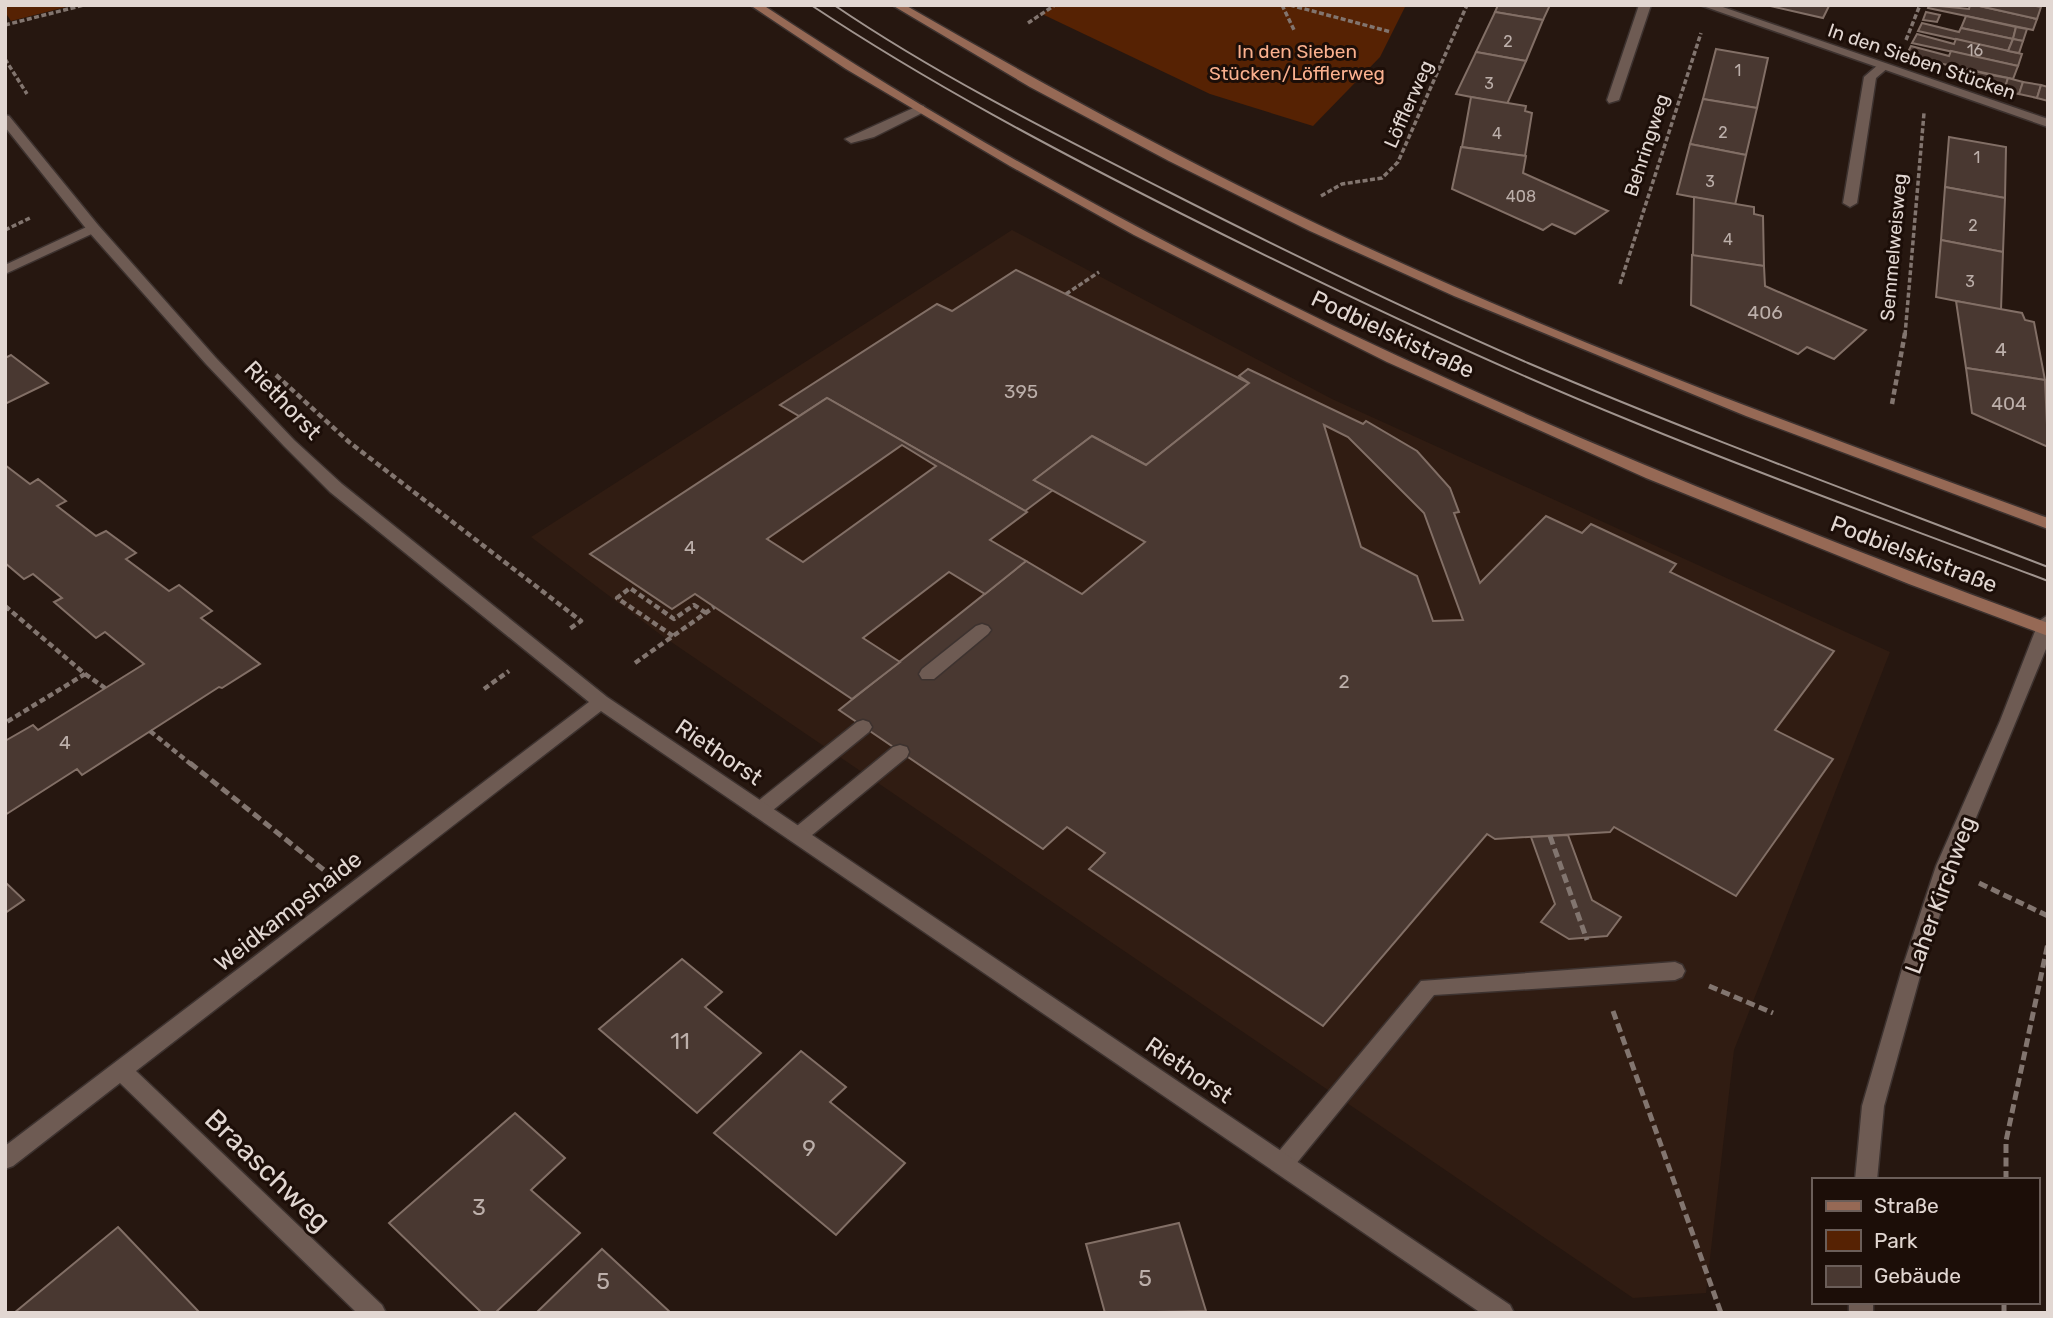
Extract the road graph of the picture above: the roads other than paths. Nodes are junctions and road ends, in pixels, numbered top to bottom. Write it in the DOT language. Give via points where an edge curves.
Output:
graph roads {
  1 [pos="755,5"];
  2 [pos="897,5"];
  3 [pos="1645,5"];
  4 [pos="1705,5"];
  5 [pos="1883,67"];
  6 [pos="1612,100"];
  7 [pos="920,109"];
  8 [pos="5,119"];
  9 [pos="2048,123"];
  10 [pos="851,139"];
  11 [pos="1850,203"];
  12 [pos="93,229"];
  13 [pos="5,270"];
  14 [pos="2048,524"];
  15 [pos="2047,627"];
  16 [pos="982,630"];
  17 [pos="928,674"];
  18 [pos="601,702"];
  19 [pos="863,727"];
  20 [pos="900,752"];
  21 [pos="760,810"];
  22 [pos="799,835"];
  23 [pos="1675,971"];
  24 [pos="121,1070"];
  25 [pos="5,1159"];
  26 [pos="1283,1163"];
  27 [pos="1866,1178"];
  28 [pos="374,1313"];
  29 [pos="1502,1313"];
  1 -- 7 [label="main road, Podbielskistraße"];
  2 -- 14 [label="main road" via="1006,71 1173,160 1480,304 1857,455"];
  3 -- 6 [label="street, Behringweg"];
  4 -- 5 [label="street, In den Sieben Stücken"];
  5 -- 9 [label="street, In den Sieben Stücken"];
  5 -- 11 [label="street, Semmelweisweg" via="1870,77"];
  7 -- 10 [label="street"];
  7 -- 15 [label="main road, Podbielskistraße" via="1102,214 1262,297 1488,403 1631,468"];
  8 -- 12 [label="street, Riethorst"];
  12 -- 13 [label="street"];
  12 -- 18 [label="street, Riethorst" via="211,361 336,488"];
  15 -- 27 [label="street, Laher Kirchweg" via="1946,866 1912,969 1873,1106"];
  16 -- 17 [label="street"];
  18 -- 21 [label="street, Riethorst"];
  18 -- 24 [label="street, Weidkampshaide"];
  19 -- 21 [label="street"];
  20 -- 22 [label="street"];
  21 -- 22 [label="street, Riethorst"];
  22 -- 26 [label="street, Riethorst"];
  23 -- 26 [label="street" via="1428,987"];
  24 -- 25 [label="street, Weidkampshaide"];
  24 -- 28 [label="street, Braaschweg"];
  26 -- 29 [label="street, Riethorst"];
}
